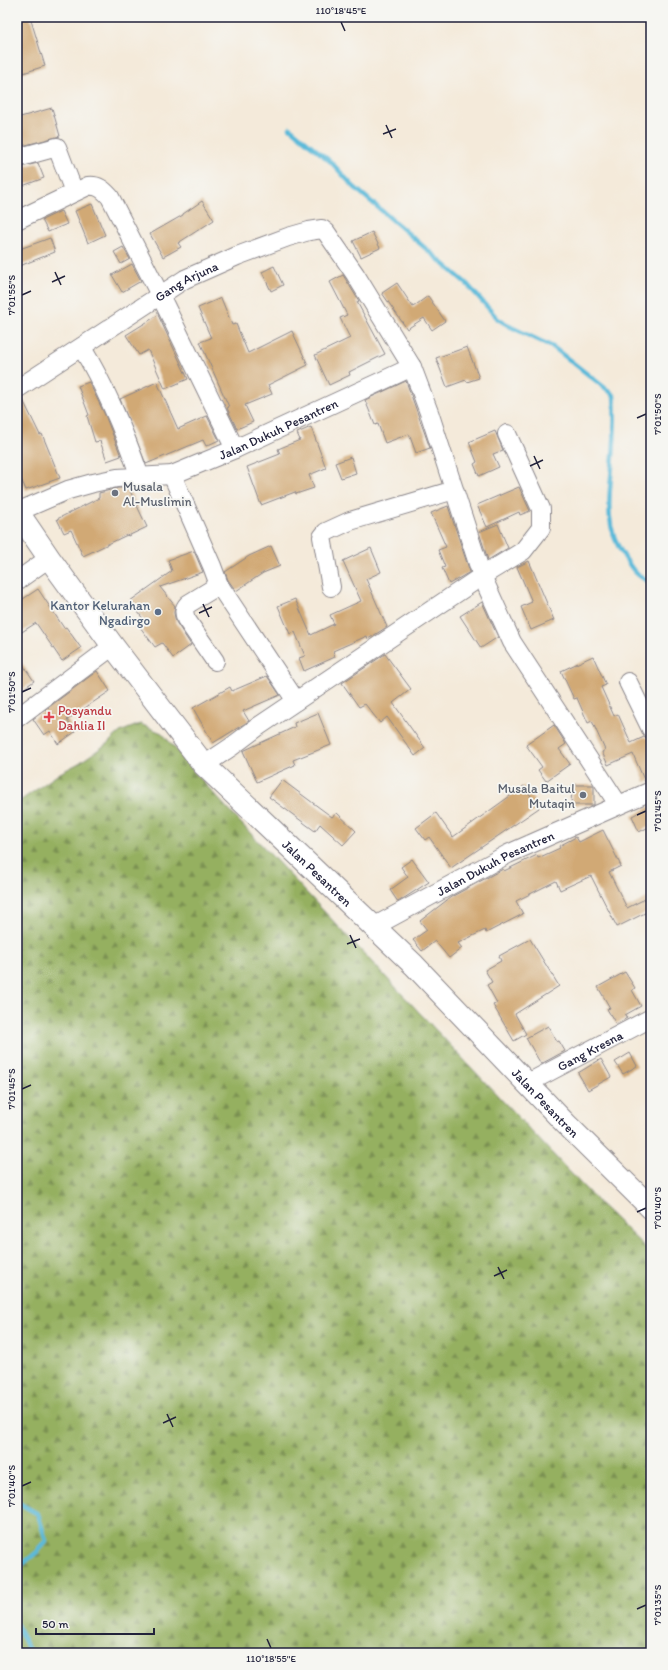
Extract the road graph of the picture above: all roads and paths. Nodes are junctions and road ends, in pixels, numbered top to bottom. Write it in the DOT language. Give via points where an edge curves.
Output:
graph roads {
  1 [pos="17,158"];
  2 [pos="74,192"];
  3 [pos="17,220"];
  4 [pos="160,295"];
  5 [pos="82,348"];
  6 [pos="412,367"];
  7 [pos="17,389"];
  8 [pos="506,434"];
  9 [pos="235,449"];
  10 [pos="172,475"];
  11 [pos="140,477"];
  12 [pos="454,490"];
  13 [pos="17,511"];
  14 [pos="49,558"];
  15 [pos="482,576"];
  16 [pos="17,581"];
  17 [pos="219,585"];
  18 [pos="331,587"];
  19 [pos="114,646"];
  20 [pos="215,661"];
  21 [pos="628,682"];
  22 [pos="296,701"];
  23 [pos="17,718"];
  24 [pos="651,729"];
  25 [pos="204,765"];
  26 [pos="651,791"];
  27 [pos="618,804"];
  28 [pos="375,926"];
  29 [pos="651,1018"];
  30 [pos="528,1083"];
  31 [pos="651,1208"];
  1 -- 2 [label="street" via="57,147"];
  2 -- 3 [label="street"];
  2 -- 4 [label="street" via="96,185 104,189"];
  4 -- 5 [label="street, Gang Arjuna"];
  4 -- 6 [label="street, Gang Arjuna" via="186,279 237,256 288,237 322,229 355,274"];
  4 -- 9 [label="street"];
  5 -- 7 [label="street, Gang Arjuna"];
  5 -- 11 [label="street" via="103,383"];
  6 -- 9 [label="street, Jalan Dukuh Pesantren"];
  6 -- 12 [label="street"];
  8 -- 15 [label="street" via="541,509 540,528 523,551"];
  9 -- 10 [label="street, Jalan Dukuh Pesantren"];
  10 -- 11 [label="street, Jalan Dukuh Pesantren"];
  10 -- 17 [label="street"];
  11 -- 13 [label="street, Jalan Dukuh Pesantren" via="117,478 68,490"];
  12 -- 15 [label="street"];
  12 -- 18 [label="street" via="350,522 326,532 322,537 322,544"];
  13 -- 14 [label="main road, Jalan Pesantren"];
  14 -- 16 [label="street"];
  14 -- 19 [label="main road, Jalan Pesantren"];
  15 -- 22 [label="street"];
  15 -- 27 [label="street" via="512,642"];
  17 -- 20 [label="street" via="188,604 184,612 186,619"];
  17 -- 22 [label="street"];
  19 -- 23 [label="street"];
  19 -- 25 [label="main road, Jalan Pesantren"];
  21 -- 24 [label="street"];
  22 -- 25 [label="street"];
  25 -- 28 [label="main road, Jalan Pesantren"];
  26 -- 27 [label="street, Jalan Dukuh Pesantren"];
  27 -- 28 [label="street, Jalan Dukuh Pesantren" via="508,854"];
  28 -- 30 [label="main road, Jalan Pesantren"];
  29 -- 30 [label="street, Gang Kresna"];
  30 -- 31 [label="main road, Jalan Pesantren"];
}
